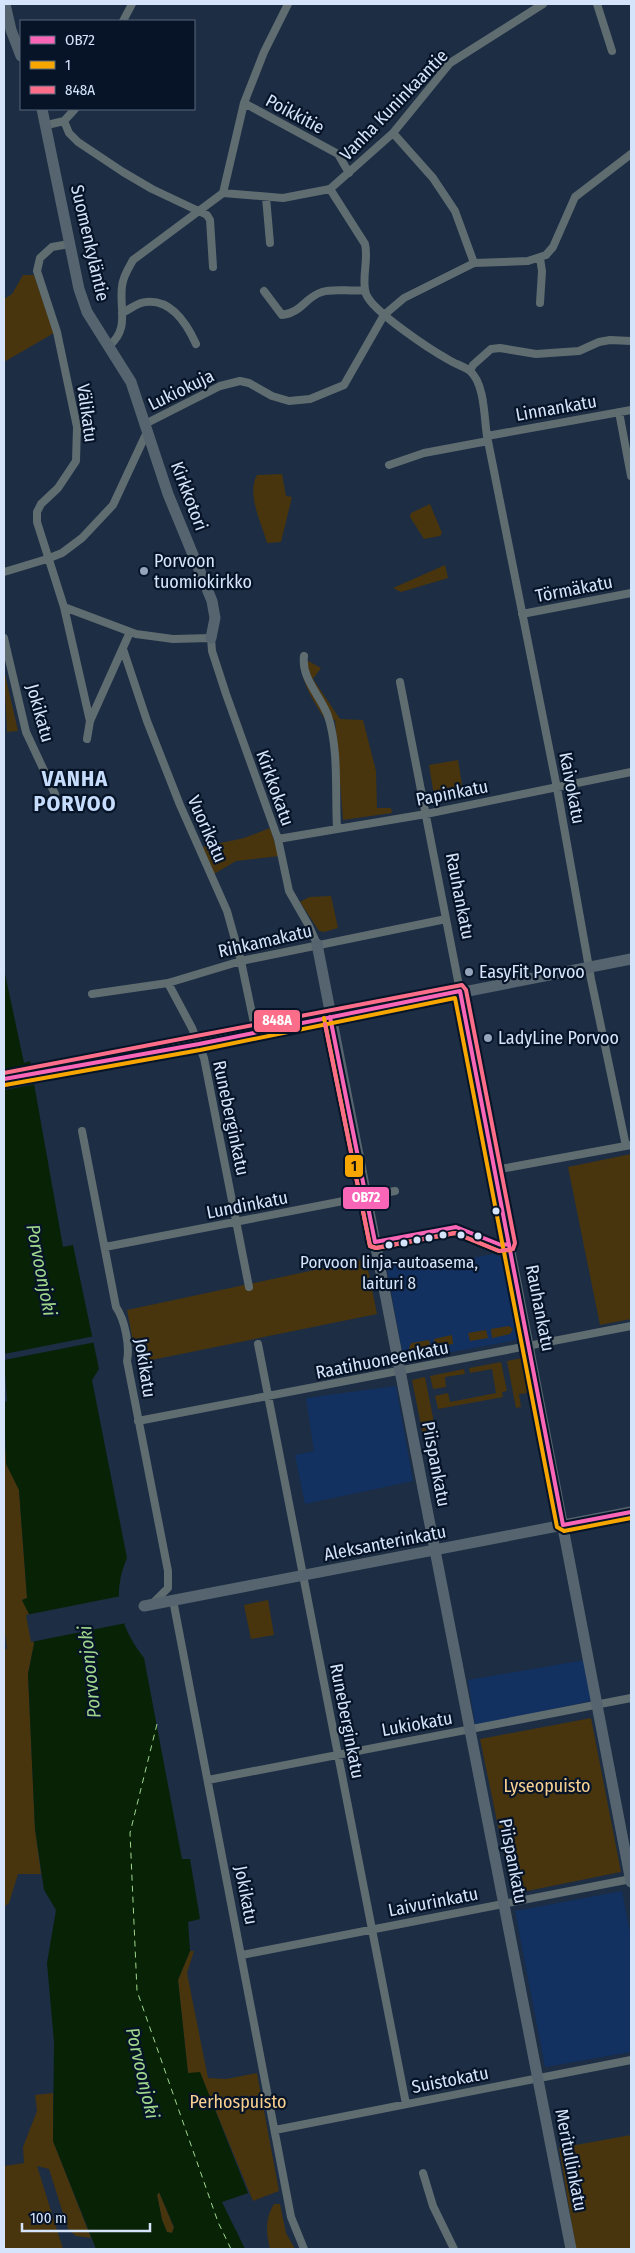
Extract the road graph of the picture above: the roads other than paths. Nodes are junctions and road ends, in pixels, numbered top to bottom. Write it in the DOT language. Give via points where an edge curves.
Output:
graph roads {
  1 [pos="5,4"];
  2 [pos="132,4"];
  3 [pos="288,4"];
  4 [pos="543,4"];
  5 [pos="597,4"];
  6 [pos="123,20"];
  7 [pos="612,51"];
  8 [pos="20,53"];
  9 [pos="244,103"];
  10 [pos="42,110"];
  11 [pos="74,110"];
  12 [pos="64,121"];
  13 [pos="47,125"];
  14 [pos="393,133"];
  15 [pos="631,154"];
  16 [pos="349,173"];
  17 [pos="330,189"];
  18 [pos="223,193"];
  19 [pos="266,197"];
  20 [pos="199,211"];
  21 [pos="270,243"];
  22 [pos="69,244"];
  23 [pos="540,258"];
  24 [pos="474,262"];
  25 [pos="213,267"];
  26 [pos="365,290"];
  27 [pos="264,291"];
  28 [pos="540,303"];
  29 [pos="122,313"];
  30 [pos="384,315"];
  31 [pos="631,341"];
  32 [pos="196,344"];
  33 [pos="109,346"];
  34 [pos="470,371"];
  35 [pos="631,410"];
  36 [pos="619,412"];
  37 [pos="146,428"];
  38 [pos="487,438"];
  39 [pos="389,465"];
  40 [pos="631,476"];
  41 [pos="47,559"];
  42 [pos="4,572"];
  43 [pos="631,593"];
  44 [pos="64,607"];
  45 [pos="522,614"];
  46 [pos="130,632"];
  47 [pos="4,638"];
  48 [pos="211,638"];
  49 [pos="123,649"];
  50 [pos="304,656"];
  51 [pos="400,682"];
  52 [pos="90,721"];
  53 [pos="87,738"];
  54 [pos="631,772"];
  55 [pos="557,788"];
  56 [pos="55,794"];
  57 [pos="426,814"];
  58 [pos="337,828"];
  59 [pos="278,839"];
  60 [pos="446,919"];
  61 [pos="317,944"];
  62 [pos="631,959"];
  63 [pos="241,960"];
  64 [pos="590,967"];
  65 [pos="168,983"];
  66 [pos="460,991"];
  67 [pos="92,994"];
  68 [pos="330,1017"];
  69 [pos="254,1023"];
  70 [pos="199,1044"];
  71 [pos="4,1079"];
  72 [pos="82,1131"];
  73 [pos="628,1145"];
  74 [pos="495,1170"];
  75 [pos="395,1191"];
  76 [pos="366,1197"];
  77 [pos="237,1222"];
  78 [pos="105,1247"];
  79 [pos="248,1287"];
  80 [pos="631,1326"];
  81 [pos="258,1344"];
  82 [pos="529,1346"];
  83 [pos="401,1372"];
  84 [pos="268,1396"];
  85 [pos="138,1421"];
  86 [pos="631,1512"];
  87 [pos="563,1525"];
  88 [pos="434,1551"];
  89 [pos="303,1576"];
  90 [pos="173,1600"];
  91 [pos="148,1605"];
  92 [pos="631,1698"];
  93 [pos="598,1705"];
  94 [pos="470,1730"];
  95 [pos="338,1754"];
  96 [pos="208,1780"];
  97 [pos="631,1880"];
  98 [pos="503,1903"];
  99 [pos="372,1929"];
  100 [pos="242,1955"];
  101 [pos="631,2060"];
  102 [pos="537,2078"];
  103 [pos="406,2104"];
  104 [pos="275,2130"];
  105 [pos="423,2173"];
  106 [pos="304,2249"];
  107 [pos="454,2249"];
  108 [pos="571,2249"];
  1 -- 8 [label="main road"];
  2 -- 6 [label="street"];
  3 -- 9 [label="street"];
  4 -- 14 [label="street, Vanha Kuninkaantie" via="450,63"];
  5 -- 7 [label="street"];
  9 -- 16 [label="street, Poikkitie" via="338,154"];
  9 -- 18 [label="street"];
  10 -- 13 [label="main road, Suomenkyläntie"];
  11 -- 12 [label="street"];
  12 -- 13 [label="street"];
  12 -- 20 [label="street" via="78,142 152,189"];
  13 -- 22 [label="main road, Suomenkyläntie"];
  14 -- 16 [label="street, Vanha Kuninkaantie"];
  14 -- 24 [label="street" via="433,178 455,211"];
  15 -- 23 [label="street" via="575,197 553,247"];
  16 -- 17 [label="street, Vanha Kuninkaantie"];
  17 -- 19 [label="street, Vanha Kuninkaantie" via="301,196"];
  17 -- 26 [label="street" via="366,244"];
  18 -- 19 [label="street, Vanha Kuninkaantie"];
  18 -- 20 [label="street"];
  19 -- 21 [label="street"];
  20 -- 25 [label="street" via="207,214 210,220"];
  20 -- 29 [label="street" via="133,260 124,277"];
  22 -- 33 [label="main road, Suomenkyläntie" via="87,312"];
  22 -- 41 [label="street, Välikatu" via="52,247 40,258 37,271 57,332 77,427 76,461 37,512"];
  23 -- 24 [label="street"];
  23 -- 28 [label="street"];
  24 -- 30 [label="street" via="404,298"];
  26 -- 27 [label="street" via="326,290 296,312 282,316"];
  26 -- 30 [label="street"];
  29 -- 32 [label="street" via="144,302 168,306 188,326"];
  29 -- 33 [label="street" via="118,338"];
  30 -- 34 [label="street" via="448,360"];
  30 -- 37 [label="street, Lukiokuja" via="344,385 310,399 289,401 249,383 220,386"];
  31 -- 34 [label="street" via="610,340 579,351 536,354 491,349"];
  33 -- 37 [label="main road, Suomenkyläntie" via="131,382"];
  34 -- 38 [label="street, Kaivokatu" via="479,386"];
  35 -- 36 [label="street, Linnankatu"];
  36 -- 38 [label="street, Linnankatu"];
  36 -- 40 [label="street"];
  37 -- 41 [label="street" via="108,512 82,538"];
  37 -- 48 [label="main road, Kirkkotori" via="168,494 212,601 215,618"];
  38 -- 39 [label="street, Linnankatu" via="424,452"];
  38 -- 45 [label="street, Kaivokatu"];
  41 -- 42 [label="street"];
  41 -- 44 [label="street, Välikatu"];
  43 -- 45 [label="street, Törmäkatu"];
  44 -- 46 [label="street"];
  44 -- 52 [label="street, Välikatu"];
  45 -- 55 [label="street, Kaivokatu"];
  46 -- 48 [label="street" via="173,639"];
  46 -- 49 [label="street"];
  47 -- 56 [label="street, Jokikatu" via="26,732"];
  48 -- 59 [label="street, Kirkkokatu" via="226,694"];
  49 -- 52 [label="street"];
  49 -- 63 [label="street, Vuorikatu" via="180,805 227,910"];
  50 -- 58 [label="street" via="304,670 328,715 332,735"];
  51 -- 57 [label="street, Rauhankatu"];
  52 -- 53 [label="street, Välikatu"];
  54 -- 55 [label="street, Papinkatu"];
  55 -- 57 [label="street, Papinkatu"];
  55 -- 64 [label="street, Kaivokatu"];
  57 -- 58 [label="street, Papinkatu"];
  57 -- 60 [label="street, Rauhankatu"];
  58 -- 59 [label="street, Papinkatu"];
  59 -- 61 [label="street, Kirkkokatu" via="289,891"];
  60 -- 61 [label="street, Rihkamakatu"];
  60 -- 66 [label="street, Rauhankatu"];
  61 -- 63 [label="street, Rihkamakatu"];
  61 -- 68 [label="main road, Piispankatu"];
  62 -- 64 [label="main road"];
  63 -- 65 [label="street, Rihkamakatu"];
  63 -- 69 [label="street, Vuorikatu"];
  64 -- 66 [label="main road"];
  64 -- 73 [label="street, Kaivokatu"];
  65 -- 67 [label="street, Rihkamakatu"];
  65 -- 70 [label="street"];
  66 -- 68 [label="main road"];
  66 -- 74 [label="main road, Rauhankatu"];
  68 -- 70 [label="main road"];
  68 -- 76 [label="main road, Piispankatu"];
  70 -- 71 [label="main road"];
  70 -- 77 [label="street, Runeberginkatu"];
  72 -- 78 [label="street, Jokikatu"];
  73 -- 74 [label="street"];
  74 -- 82 [label="main road, Rauhankatu"];
  75 -- 76 [label="street, Lundinkatu"];
  76 -- 77 [label="street, Lundinkatu"];
  76 -- 83 [label="main road, Piispankatu"];
  77 -- 78 [label="street, Lundinkatu"];
  77 -- 79 [label="street, Runeberginkatu"];
  78 -- 85 [label="street, Jokikatu" via="116,1306 121,1313 125,1333"];
  80 -- 82 [label="street, Raatihuoneenkatu"];
  81 -- 84 [label="street, Runeberginkatu"];
  82 -- 83 [label="street, Raatihuoneenkatu"];
  82 -- 87 [label="main road, Rauhankatu"];
  83 -- 84 [label="street, Raatihuoneenkatu"];
  83 -- 88 [label="main road, Piispankatu"];
  84 -- 85 [label="street, Raatihuoneenkatu"];
  84 -- 89 [label="street, Runeberginkatu"];
  85 -- 91 [label="street, Jokikatu" via="168,1571 168,1588"];
  86 -- 87 [label="main road, Aleksanterinkatu"];
  87 -- 88 [label="main road, Aleksanterinkatu"];
  87 -- 93 [label="main road, Rauhankatu"];
  88 -- 89 [label="main road, Aleksanterinkatu"];
  88 -- 94 [label="main road, Piispankatu"];
  89 -- 90 [label="main road, Aleksanterinkatu"];
  89 -- 95 [label="street, Runeberginkatu"];
  90 -- 91 [label="main road, Aleksanterinkatu"];
  90 -- 96 [label="street, Jokikatu"];
  92 -- 93 [label="street, Lukiokatu"];
  93 -- 94 [label="street, Lukiokatu"];
  93 -- 97 [label="main road, Rauhankatu"];
  94 -- 95 [label="street, Lukiokatu"];
  94 -- 98 [label="main road, Piispankatu"];
  95 -- 96 [label="street, Lukiokatu"];
  95 -- 99 [label="street, Runeberginkatu"];
  96 -- 100 [label="street, Jokikatu"];
  97 -- 98 [label="street, Laivurinkatu"];
  98 -- 99 [label="street, Laivurinkatu"];
  98 -- 102 [label="main road, Piispankatu"];
  99 -- 100 [label="street, Laivurinkatu"];
  99 -- 103 [label="street, Runeberginkatu"];
  100 -- 104 [label="street, Jokikatu"];
  101 -- 102 [label="street, Suistokatu"];
  102 -- 103 [label="street, Suistokatu"];
  102 -- 108 [label="main road, Meritullinkatu"];
  103 -- 104 [label="street, Suistokatu"];
  104 -- 106 [label="street, Jokikatu" via="294,2227"];
  105 -- 107 [label="street" via="433,2206"];
}
